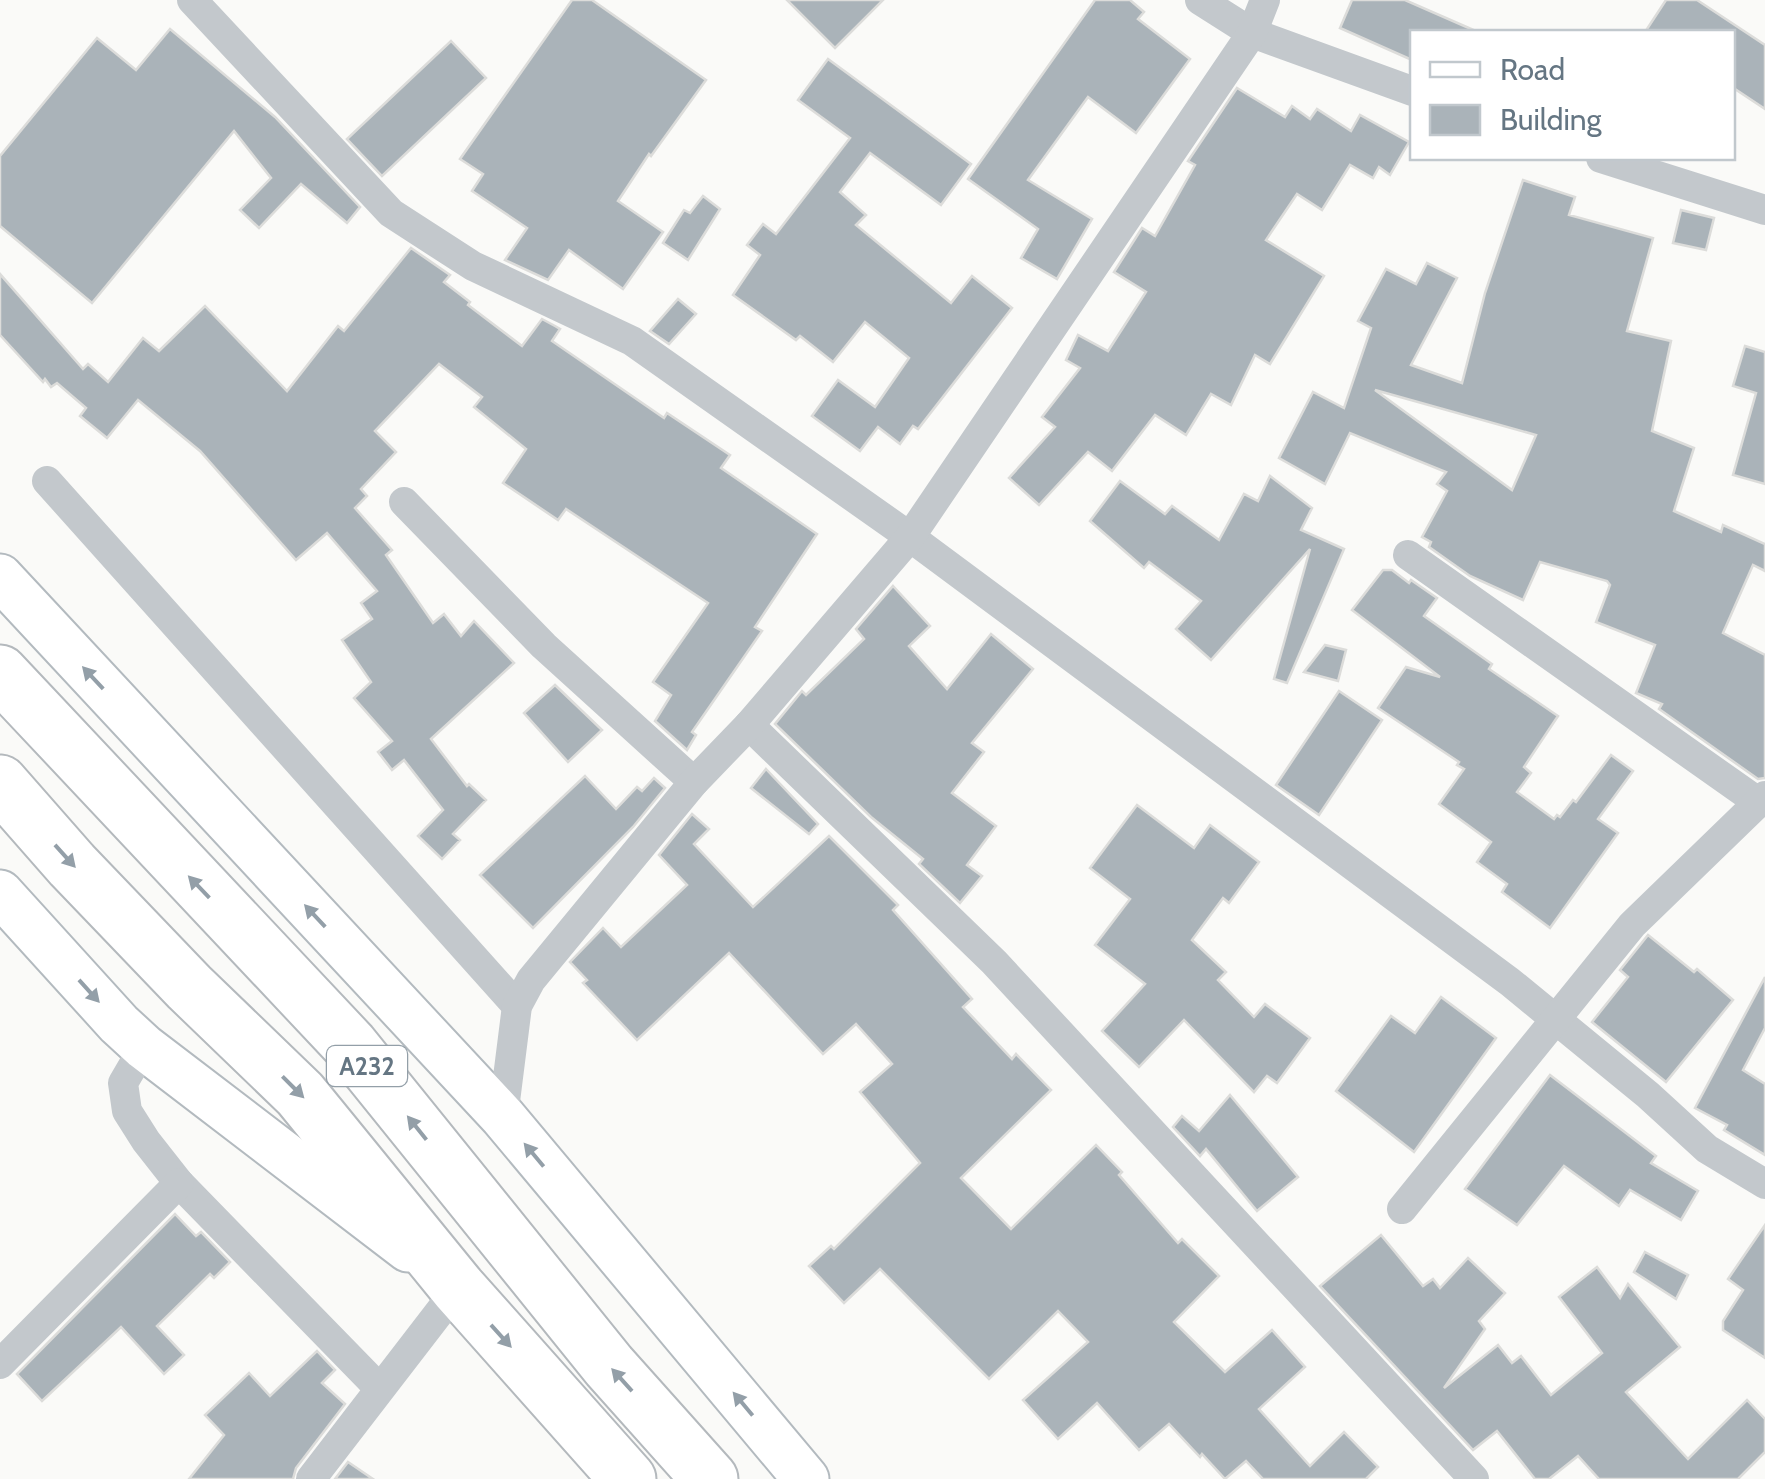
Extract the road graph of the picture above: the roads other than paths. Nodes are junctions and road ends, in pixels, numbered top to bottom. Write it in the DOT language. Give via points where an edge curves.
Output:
graph roads {
  1 [pos="192,0"];
  2 [pos="1200,0"];
  3 [pos="1265,0"];
  4 [pos="1252,33"];
  5 [pos="1410,90"];
  6 [pos="1607,160"];
  7 [pos="1765,210"];
  8 [pos="46,481"];
  9 [pos="404,502"];
  10 [pos="910,537"];
  11 [pos="1408,555"];
  12 [pos="0,577"];
  13 [pos="0,674"];
  14 [pos="748,725"];
  15 [pos="694,782"];
  16 [pos="0,783"];
  17 [pos="1762,799"];
  18 [pos="0,894"];
  19 [pos="517,1006"];
  20 [pos="1555,1020"];
  21 [pos="144,1047"];
  22 [pos="502,1118"];
  23 [pos="179,1183"];
  24 [pos="1765,1184"];
  25 [pos="1402,1209"];
  26 [pos="458,1288"];
  27 [pos="0,1364"];
  28 [pos="378,1388"];
  29 [pos="311,1479"];
  30 [pos="628,1479"];
  31 [pos="710,1479"];
  32 [pos="806,1479"];
  33 [pos="1474,1479"];
  1 -- 10 [label="street" via="391,213 473,266 632,341"];
  2 -- 4 [label="street"];
  3 -- 4 [label="street"];
  4 -- 5 [label="street"];
  4 -- 10 [label="street"];
  6 -- 7 [label="street"];
  8 -- 19 [label="street"];
  9 -- 15 [label="street" via="544,646"];
  10 -- 14 [label="street"];
  10 -- 20 [label="street"];
  11 -- 17 [label="street"];
  22 -- 12 [label="main road, one-way"];
  31 -- 13 [label="highway, A232, one-way" via="609,1366 350,1045"];
  14 -- 15 [label="street"];
  14 -- 33 [label="street" via="994,962"];
  15 -- 19 [label="street" via="531,980"];
  16 -- 26 [label="highway, A232, one-way" via="188,986 300,1094"];
  17 -- 20 [label="street" via="1632,926"];
  18 -- 21 [label="main road, one-way"];
  19 -- 22 [label="street"];
  20 -- 24 [label="street" via="1707,1150"];
  20 -- 25 [label="street"];
  21 -- 23 [label="street" via="123,1083 127,1111"];
  21 -- 26 [label="main road"];
  32 -- 22 [label="main road, one-way"];
  23 -- 27 [label="street"];
  23 -- 28 [label="street"];
  26 -- 28 [label="street"];
  26 -- 30 [label="highway, A232, one-way"];
  28 -- 29 [label="street"];
}
